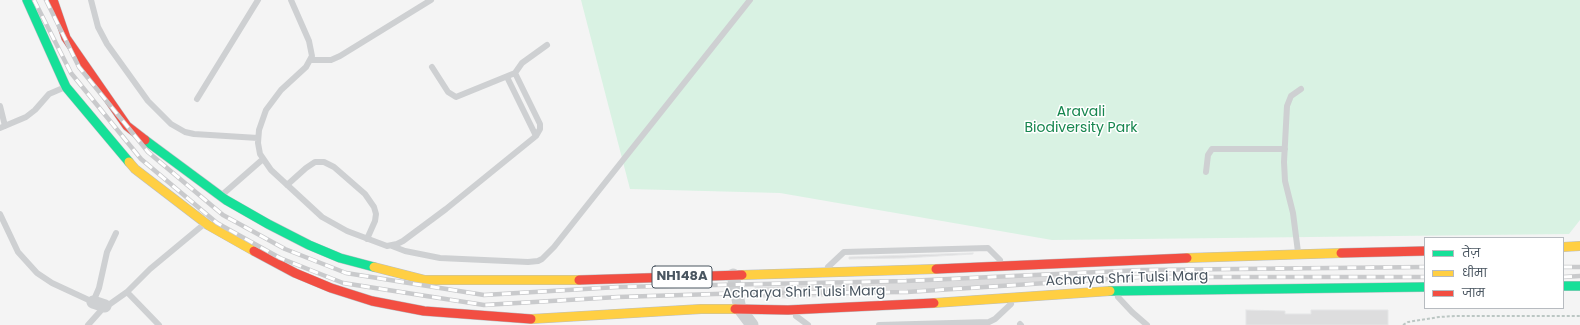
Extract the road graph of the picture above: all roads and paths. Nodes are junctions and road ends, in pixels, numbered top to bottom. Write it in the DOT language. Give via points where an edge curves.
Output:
graph roads {
  1 [pos="27,0"];
  2 [pos="53,0"];
  3 [pos="91,0"];
  4 [pos="258,0"];
  5 [pos="291,0"];
  6 [pos="431,0"];
  7 [pos="750,0"];
  8 [pos="547,45"];
  9 [pos="311,60"];
  10 [pos="432,67"];
  11 [pos="515,73"];
  12 [pos="507,76"];
  13 [pos="66,87"];
  14 [pos="1301,89"];
  15 [pos="197,99"];
  16 [pos="0,106"];
  17 [pos="3,127"];
  18 [pos="536,136"];
  19 [pos="258,138"];
  20 [pos="1285,149"];
  21 [pos="263,159"];
  22 [pos="1206,172"];
  23 [pos="287,185"];
  24 [pos="221,196"];
  25 [pos="0,214"];
  26 [pos="205,223"];
  27 [pos="116,233"];
  28 [pos="367,239"];
  29 [pos="392,245"];
  30 [pos="1580,246"];
  31 [pos="1564,247"];
  32 [pos="1424,251"];
  33 [pos="1298,255"];
  34 [pos="1005,266"];
  35 [pos="820,273"];
  36 [pos="733,275"];
  37 [pos="1564,286"];
  38 [pos="1580,286"];
  39 [pos="1424,287"];
  40 [pos="1114,291"];
  41 [pos="127,292"];
  42 [pos="1018,298"];
  43 [pos="99,304"];
  44 [pos="740,309"];
  45 [pos="788,310"];
  46 [pos="1580,316"];
  47 [pos="995,319"];
  48 [pos="88,325"];
  49 [pos="159,325"];
  50 [pos="752,325"];
  51 [pos="808,325"];
  52 [pos="879,325"];
  53 [pos="999,325"];
  54 [pos="1147,325"];
  55 [pos="1403,325"];
  1 -- 13 [label="highway, Acharya Shri Tulsi Marg / NH148A"];
  2 -- 24 [label="highway, Acharya Shri Tulsi Marg / NH148A" via="66,38 127,126"];
  3 -- 19 [label="lane" via="98,27 107,44 148,101 171,124 194,134"];
  4 -- 15 [label="lane"];
  5 -- 9 [label="lane" via="309,41"];
  6 -- 9 [label="lane" via="340,56 331,60"];
  7 -- 29 [label="lane" via="558,241 538,261 440,258 405,251"];
  8 -- 11 [label="lane" via="522,63"];
  9 -- 19 [label="lane" via="272,101 261,122"];
  10 -- 12 [label="lane" via="448,92 456,97"];
  11 -- 12 [label="lane"];
  11 -- 18 [label="lane" via="540,124"];
  12 -- 18 [label="lane"];
  13 -- 17 [label="lane" via="49,94 26,117"];
  13 -- 26 [label="highway, Acharya Shri Tulsi Marg / NH148A" via="135,169"];
  14 -- 20 [label="lane" via="1293,94 1287,106"];
  16 -- 17 [label="lane"];
  18 -- 29 [label="lane" via="446,209 403,241"];
  19 -- 21 [label="lane"];
  20 -- 22 [label="lane" via="1212,149 1208,155"];
  20 -- 33 [label="lane" via="1285,181 1293,213"];
  21 -- 23 [label="lane"];
  21 -- 24 [label="lane"];
  23 -- 28 [label="lane" via="322,217"];
  23 -- 28 [label="lane" via="315,162 324,162 334,168 365,194 374,207 375,221"];
  24 -- 36 [label="highway, Acharya Shri Tulsi Marg / NH148A" via="268,224 340,258 425,280 588,280"];
  25 -- 43 [label="lane" via="18,252 38,273 52,283"];
  26 -- 41 [label="lane"];
  26 -- 44 [label="highway, Acharya Shri Tulsi Marg / NH148A" via="295,273 331,288 372,301 424,311 525,318"];
  27 -- 43 [label="lane" via="107,252 98,288"];
  28 -- 29 [label="lane" via="387,246"];
  30 -- 31 [label="highway"];
  32 -- 33 [label="highway, Acharya Shri Tulsi Marg / NH148A"];
  33 -- 34 [label="highway, Acharya Shri Tulsi Marg / NH148A" via="1138,259"];
  34 -- 35 [label="highway, Acharya Shri Tulsi Marg / NH148A"];
  34 -- 35 [label="lane" via="988,248 844,252"];
  35 -- 36 [label="highway, Acharya Shri Tulsi Marg / NH148A"];
  36 -- 44 [label="street"];
  37 -- 38 [label="highway"];
  39 -- 40 [label="highway, Acharya Shri Tulsi Marg / NH148A"];
  40 -- 42 [label="highway, Acharya Shri Tulsi Marg / NH148A"];
  40 -- 54 [label="lane"];
  41 -- 43 [label="lane" via="110,304"];
  41 -- 49 [label="lane"];
  42 -- 45 [label="highway, Acharya Shri Tulsi Marg / NH148A"];
  42 -- 47 [label="lane"];
  43 -- 48 [label="lane"];
  44 -- 45 [label="highway, Acharya Shri Tulsi Marg / NH148A"];
  44 -- 50 [label="street"];
  45 -- 51 [label="lane"];
  46 -- 55 [label="path" via="1455,316 1408,322"];
  47 -- 52 [label="lane" via="989,322"];
  47 -- 53 [label="lane"];
}
